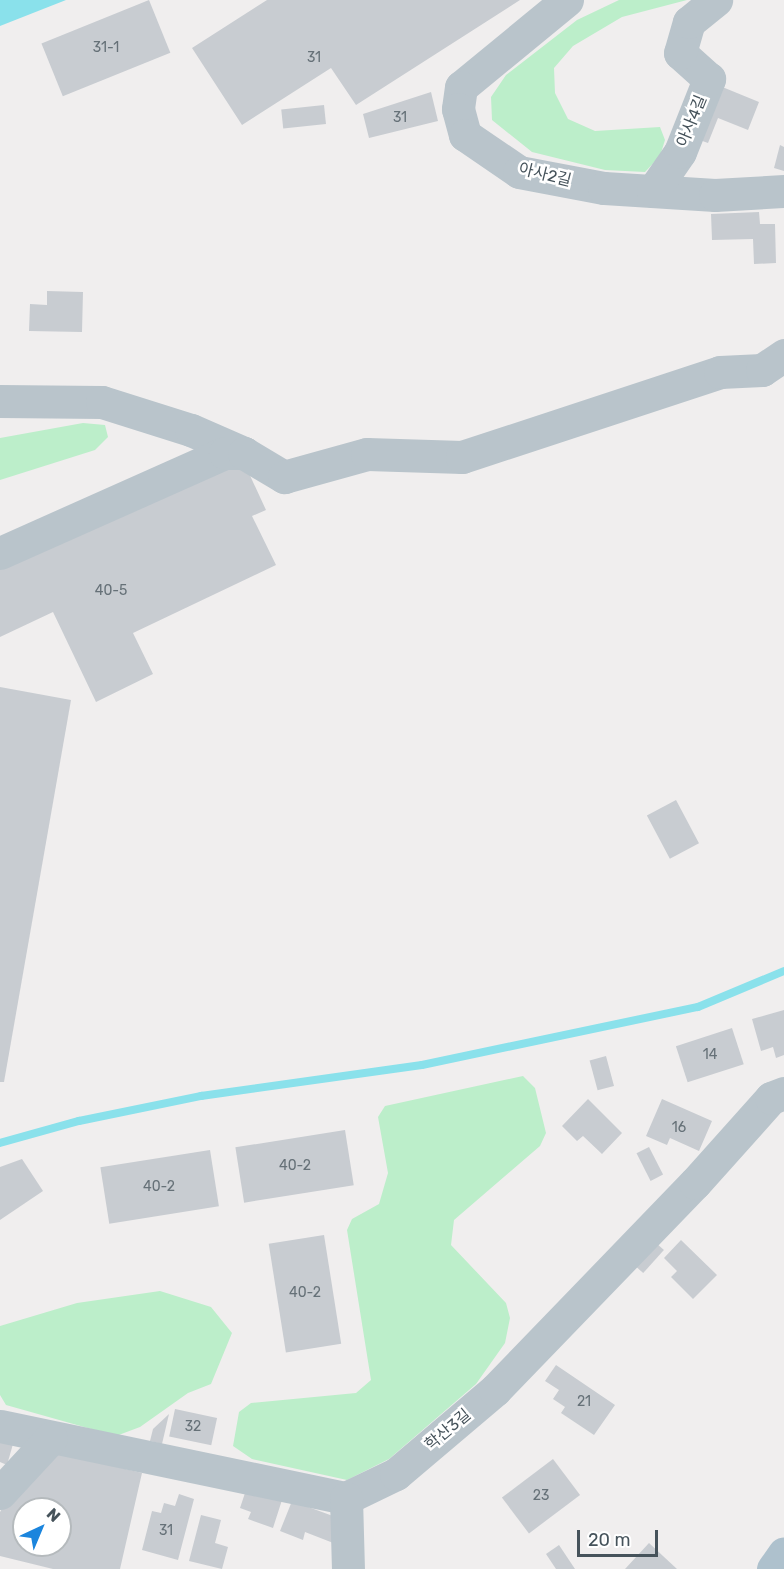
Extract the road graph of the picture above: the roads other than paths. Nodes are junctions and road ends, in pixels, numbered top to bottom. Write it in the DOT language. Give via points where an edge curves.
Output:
graph roads {
  1 [pos="567,0"];
  2 [pos="716,0"];
  3 [pos="653,191"];
  4 [pos="784,191"];
  5 [pos="784,355"];
  6 [pos="0,401"];
  7 [pos="244,453"];
  8 [pos="0,553"];
  9 [pos="784,1093"];
  10 [pos="0,1426"];
  11 [pos="51,1438"];
  12 [pos="0,1493"];
  13 [pos="346,1498"];
  14 [pos="784,1553"];
  15 [pos="348,1569"];
  16 [pos="773,1569"];
  1 -- 3 [label="street, 아사2길" via="461,87 458,109 465,135 519,172 604,188"];
  2 -- 3 [label="street, 아사4길" via="689,22 680,53 710,79 680,152"];
  3 -- 4 [label="street, 아사2길" via="715,195"];
  5 -- 7 [label="street" via="762,370 720,372 462,457 367,454 284,477"];
  6 -- 7 [label="street" via="102,402 191,430"];
  7 -- 8 [label="street" via="225,453"];
  9 -- 13 [label="street, 학산3길" via="771,1098 695,1184 495,1390 396,1474"];
  10 -- 11 [label="street"];
  11 -- 12 [label="street"];
  11 -- 13 [label="street"];
  13 -- 15 [label="street"];
  14 -- 16 [label="main road"];
}
